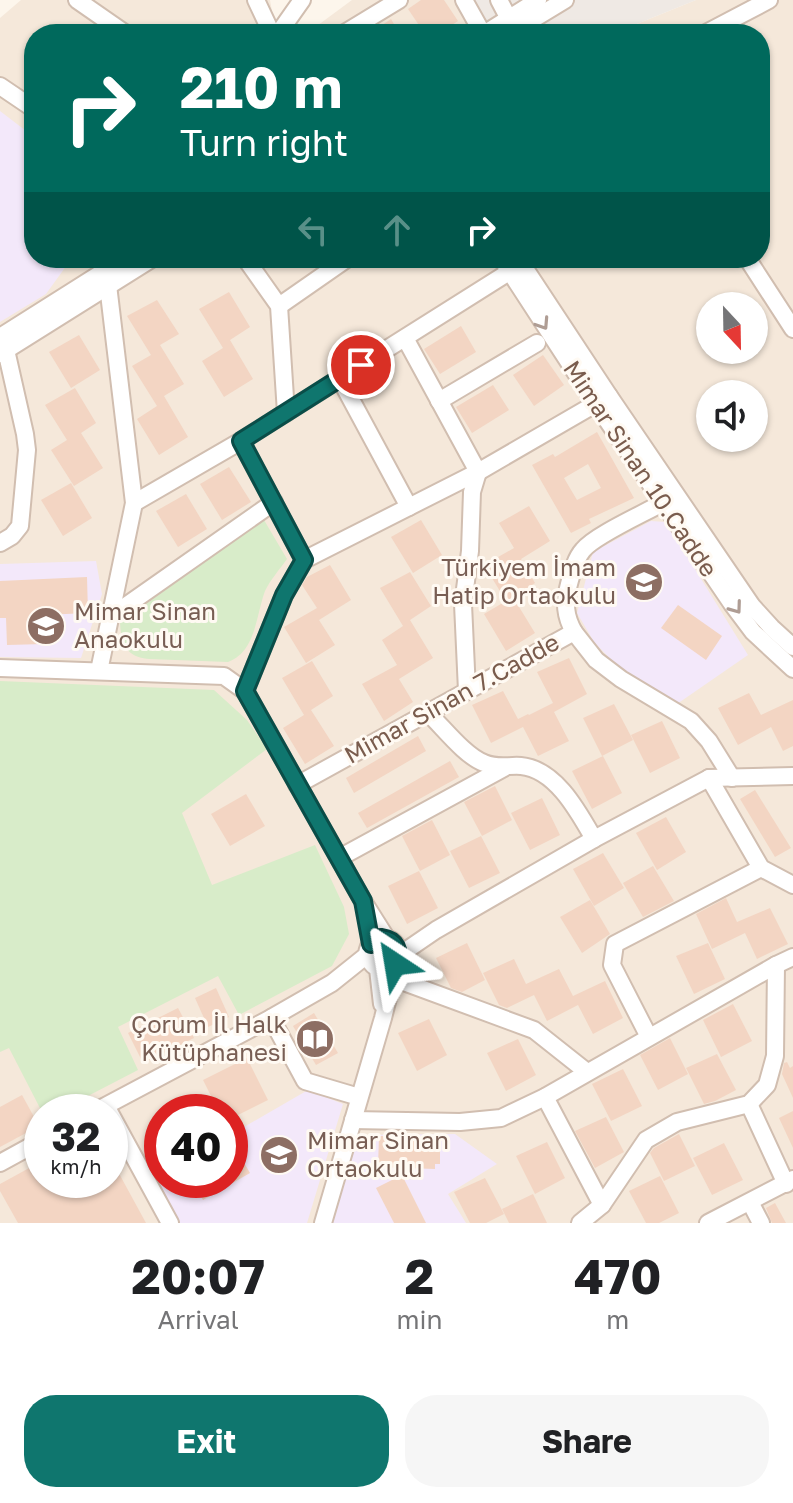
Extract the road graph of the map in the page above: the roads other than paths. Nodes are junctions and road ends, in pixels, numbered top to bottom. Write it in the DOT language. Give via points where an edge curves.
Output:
graph roads {
  1 [pos="77,0"];
  2 [pos="256,0"];
  3 [pos="302,0"];
  4 [pos="399,0"];
  5 [pos="464,0"];
  6 [pos="499,0"];
  7 [pos="538,0"];
  8 [pos="565,0"];
  9 [pos="769,0"];
  10 [pos="112,24"];
  11 [pos="267,24"];
  12 [pos="285,24"];
  13 [pos="362,24"];
  14 [pos="477,24"];
  15 [pos="508,24"];
  16 [pos="511,24"];
  17 [pos="513,24"];
  18 [pos="723,24"];
  19 [pos="0,86"];
  20 [pos="24,102"];
  21 [pos="111,268"];
  22 [pos="136,268"];
  23 [pos="252,268"];
  24 [pos="334,268"];
  25 [pos="502,268"];
  26 [pos="512,268"];
  27 [pos="753,268"];
  28 [pos="108,285"];
  29 [pos="279,306"];
  30 [pos="793,329"];
  31 [pos="405,338"];
  32 [pos="537,343"];
  33 [pos="2,347"];
  34 [pos="340,379"];
  35 [pos="602,400"];
  36 [pos="439,401"];
  37 [pos="286,413"];
  38 [pos="241,441"];
  39 [pos="478,472"];
  40 [pos="274,502"];
  41 [pos="664,502"];
  42 [pos="134,503"];
  43 [pos="409,507"];
  44 [pos="0,543"];
  45 [pos="304,560"];
  46 [pos="110,617"];
  47 [pos="574,632"];
  48 [pos="793,647"];
  49 [pos="0,668"];
  50 [pos="793,669"];
  51 [pos="99,671"];
  52 [pos="245,691"];
  53 [pos="467,691"];
  54 [pos="428,713"];
  55 [pos="504,768"];
  56 [pos="793,776"];
  57 [pos="709,778"];
  58 [pos="732,778"];
  59 [pos="297,785"];
  60 [pos="594,839"];
  61 [pos="339,858"];
  62 [pos="761,868"];
  63 [pos="793,885"];
  64 [pos="384,957"];
  65 [pos="793,957"];
  66 [pos="776,965"];
  67 [pos="271,1018"];
  68 [pos="649,1037"];
  69 [pos="587,1072"];
  70 [pos="359,1097"];
  71 [pos="545,1097"];
  72 [pos="128,1098"];
  73 [pos="749,1104"];
  74 [pos="353,1120"];
  75 [pos="24,1150"];
  76 [pos="128,1151"];
  77 [pos="0,1163"];
  78 [pos="789,1182"];
  79 [pos="750,1202"];
  80 [pos="602,1205"];
  81 [pos="170,1223"];
  82 [pos="323,1223"];
  83 [pos="580,1223"];
  84 [pos="708,1223"];
  85 [pos="761,1223"];
  1 -- 10 [label="street"];
  2 -- 11 [label="street"];
  3 -- 12 [label="street"];
  4 -- 13 [label="street"];
  5 -- 14 [label="street"];
  6 -- 15 [label="street"];
  7 -- 16 [label="street"];
  8 -- 17 [label="street"];
  9 -- 18 [label="street"];
  19 -- 20 [label="street"];
  21 -- 33 [label="street"];
  22 -- 28 [label="street"];
  23 -- 29 [label="street"];
  24 -- 29 [label="street"];
  25 -- 31 [label="street"];
  26 -- 35 [label="street, Mimar Sinan 10.Cadde"];
  27 -- 30 [label="street"];
  28 -- 33 [label="street"];
  28 -- 42 [label="street"];
  29 -- 37 [label="street"];
  31 -- 34 [label="street"];
  31 -- 36 [label="street"];
  32 -- 36 [label="street"];
  33 -- 44 [label="street" via="27,450 20,526"];
  34 -- 37 [label="street"];
  34 -- 43 [label="street"];
  35 -- 39 [label="street"];
  35 -- 41 [label="street, Mimar Sinan 10.Cadde"];
  35 -- 48 [label="street, Mimar Sinan 10.Cadde" via="752,606"];
  36 -- 39 [label="street"];
  37 -- 38 [label="street"];
  38 -- 40 [label="street"];
  38 -- 42 [label="street"];
  39 -- 43 [label="street"];
  39 -- 53 [label="street" via="463,604"];
  40 -- 45 [label="street"];
  40 -- 46 [label="street"];
  41 -- 47 [label="street, Mimar Sinan 7.Cadde" via="582,550 565,604"];
  41 -- 50 [label="street, Mimar Sinan 10.Cadde, one-way" via="753,632"];
  42 -- 46 [label="street"];
  43 -- 45 [label="street"];
  45 -- 52 [label="street"];
  46 -- 51 [label="street"];
  47 -- 53 [label="street, Mimar Sinan 7.Cadde"];
  47 -- 58 [label="street" via="596,660 691,721"];
  49 -- 51 [label="street"];
  51 -- 52 [label="street" via="224,676"];
  52 -- 59 [label="street"];
  53 -- 54 [label="street, Mimar Sinan 7.Cadde"];
  54 -- 55 [label="street" via="482,763"];
  54 -- 59 [label="street, Mimar Sinan 7.Cadde"];
  55 -- 60 [label="street" via="521,766 544,775 574,803"];
  55 -- 61 [label="street"];
  56 -- 58 [label="street"];
  57 -- 58 [label="street"];
  57 -- 60 [label="street"];
  57 -- 62 [label="street"];
  59 -- 61 [label="street"];
  60 -- 64 [label="street"];
  61 -- 64 [label="street" via="363,901"];
  62 -- 63 [label="street"];
  62 -- 68 [label="street" via="615,944 612,965"];
  64 -- 67 [label="street"];
  64 -- 69 [label="street" via="534,1030"];
  64 -- 70 [label="street" via="383,1018"];
  65 -- 66 [label="street"];
  66 -- 68 [label="street"];
  66 -- 73 [label="street" via="775,1056 767,1085"];
  67 -- 70 [label="street" via="305,1081"];
  67 -- 72 [label="street"];
  68 -- 69 [label="street"];
  69 -- 71 [label="street"];
  70 -- 74 [label="street"];
  71 -- 74 [label="street" via="501,1118"];
  71 -- 80 [label="street"];
  73 -- 78 [label="street"];
  73 -- 80 [label="street" via="677,1122 646,1140"];
  74 -- 82 [label="street"];
  75 -- 77 [label="street"];
  76 -- 81 [label="street"];
  78 -- 79 [label="street"];
  79 -- 84 [label="street"];
  79 -- 85 [label="street"];
  80 -- 83 [label="street"];
}
